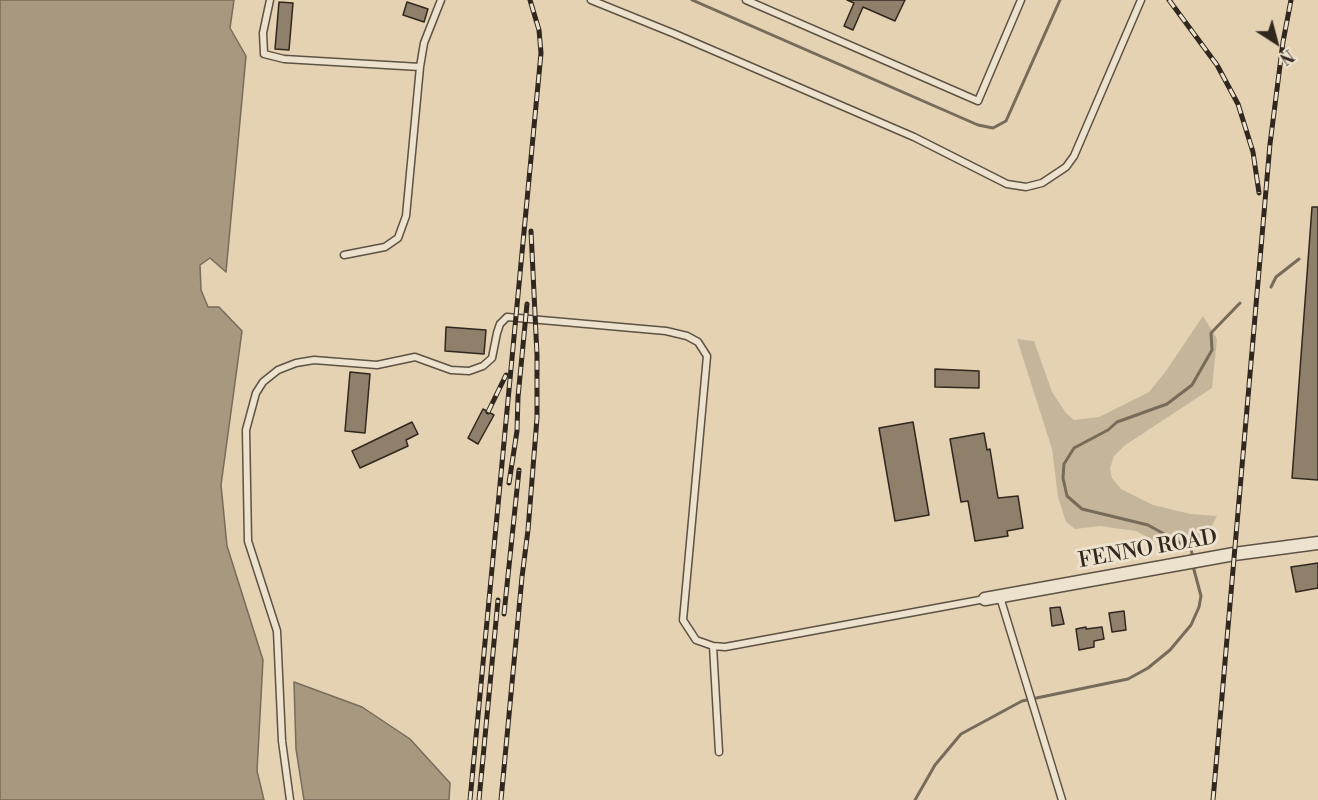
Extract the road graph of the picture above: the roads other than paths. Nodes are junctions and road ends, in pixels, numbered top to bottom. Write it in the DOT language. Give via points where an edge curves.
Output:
graph roads {
  1 [pos="270,0"];
  2 [pos="441,0"];
  3 [pos="591,0"];
  4 [pos="746,0"];
  5 [pos="1021,0"];
  6 [pos="1141,0"];
  7 [pos="420,68"];
  8 [pos="344,255"];
  9 [pos="1318,543"];
  10 [pos="1000,597"];
  11 [pos="985,599"];
  12 [pos="713,646"];
  13 [pos="719,752"];
  14 [pos="290,800"];
  15 [pos="1062,800"];
  1 -- 7 [label="lane" via="262,33 264,54 280,59"];
  2 -- 7 [label="lane" via="424,43"];
  3 -- 6 [label="lane" via="914,137 1007,184 1026,187 1042,183 1066,167 1074,156"];
  4 -- 5 [label="lane" via="978,101"];
  7 -- 8 [label="lane" via="406,216 398,238 385,247"];
  9 -- 10 [label="street, FENNO ROAD" via="1234,554"];
  10 -- 11 [label="street, FENNO ROAD"];
  10 -- 15 [label="lane"];
  11 -- 12 [label="lane"];
  12 -- 13 [label="lane"];
  12 -- 14 [label="lane" via="696,640 683,620 708,356 698,342 666,331 507,317 500,324 492,358 470,371 451,370 415,357 377,365 314,360 296,363 263,382 246,430 248,542 278,631 282,741"];
}
